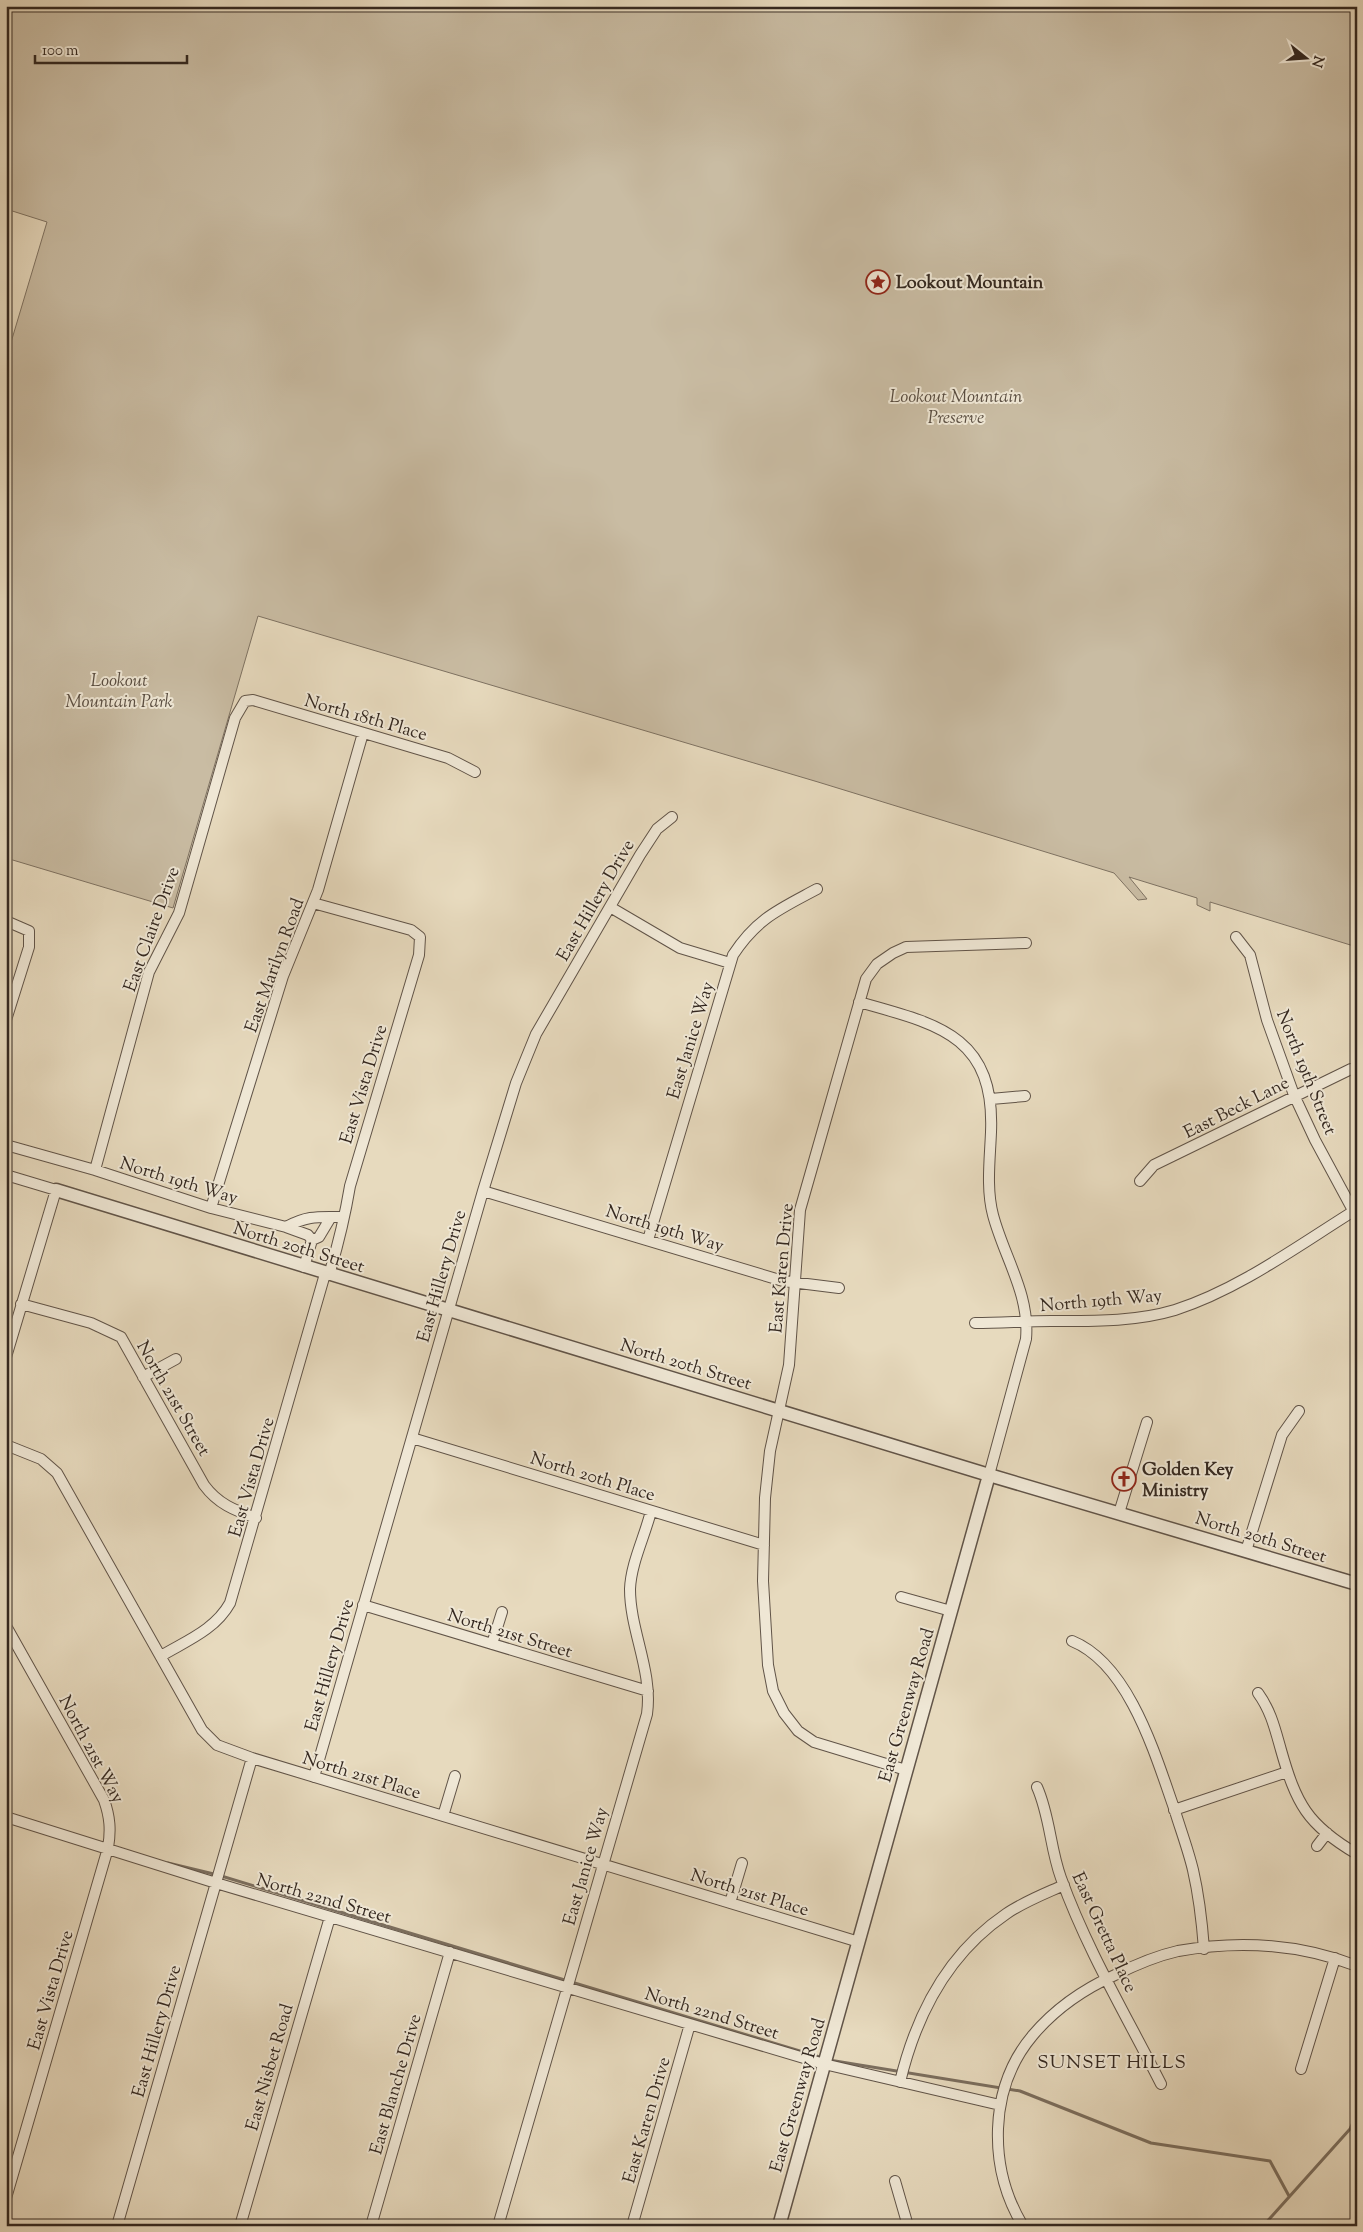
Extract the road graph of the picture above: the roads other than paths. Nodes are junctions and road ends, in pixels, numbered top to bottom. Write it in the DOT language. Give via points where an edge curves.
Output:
graph roads {
  1 [pos="245,701"];
  2 [pos="363,732"];
  3 [pos="475,772"];
  4 [pos="672,817"];
  5 [pos="817,889"];
  6 [pos="313,903"];
  7 [pos="610,907"];
  8 [pos="6,922"];
  9 [pos="1236,937"];
  10 [pos="1026,943"];
  11 [pos="730,963"];
  12 [pos="859,1002"];
  13 [pos="6,1020"];
  14 [pos="1351,1069"];
  15 [pos="1294,1095"];
  16 [pos="1025,1096"];
  17 [pos="991,1099"];
  18 [pos="6,1145"];
  19 [pos="95,1170"];
  20 [pos="6,1175"];
  21 [pos="1140,1181"];
  22 [pos="56,1190"];
  23 [pos="483,1191"];
  24 [pos="212,1208"];
  25 [pos="1356,1212"];
  26 [pos="331,1217"];
  27 [pos="342,1217"];
  28 [pos="286,1227"];
  29 [pos="322,1232"];
  30 [pos="312,1240"];
  31 [pos="648,1240"];
  32 [pos="339,1241"];
  33 [pos="304,1267"];
  34 [pos="327,1274"];
  35 [pos="795,1283"];
  36 [pos="839,1288"];
  37 [pos="21,1304"];
  38 [pos="449,1310"];
  39 [pos="1027,1322"];
  40 [pos="975,1323"];
  41 [pos="6,1357"];
  42 [pos="176,1360"];
  43 [pos="143,1377"];
  44 [pos="779,1411"];
  45 [pos="1299,1411"];
  46 [pos="1147,1422"];
  47 [pos="412,1438"];
  48 [pos="6,1445"];
  49 [pos="989,1475"];
  50 [pos="651,1511"];
  51 [pos="1118,1513"];
  52 [pos="256,1518"];
  53 [pos="764,1545"];
  54 [pos="1246,1551"];
  55 [pos="1357,1584"];
  56 [pos="900,1597"];
  57 [pos="363,1605"];
  58 [pos="950,1611"];
  59 [pos="502,1612"];
  60 [pos="6,1626"];
  61 [pos="1072,1641"];
  62 [pos="492,1644"];
  63 [pos="161,1656"];
  64 [pos="648,1691"];
  65 [pos="1258,1693"];
  66 [pos="252,1758"];
  67 [pos="906,1770"];
  68 [pos="1287,1772"];
  69 [pos="455,1776"];
  70 [pos="314,1777"];
  71 [pos="1037,1787"];
  72 [pos="1174,1810"];
  73 [pos="443,1816"];
  74 [pos="6,1817"];
  75 [pos="1328,1834"];
  76 [pos="1317,1846"];
  77 [pos="108,1848"];
  78 [pos="1357,1854"];
  79 [pos="742,1863"];
  80 [pos="602,1864"];
  81 [pos="216,1883"];
  82 [pos="1064,1885"];
  83 [pos="730,1903"];
  84 [pos="330,1917"];
  85 [pos="859,1942"];
  86 [pos="1204,1948"];
  87 [pos="450,1952"];
  88 [pos="1335,1958"];
  89 [pos="1357,1966"];
  90 [pos="1107,1978"];
  91 [pos="567,1987"];
  92 [pos="690,2024"];
  93 [pos="824,2064"];
  94 [pos="1301,2069"];
  95 [pos="900,2082"];
  96 [pos="1161,2084"];
  97 [pos="1000,2105"];
  98 [pos="895,2181"];
  99 [pos="6,2198"];
  100 [pos="117,2226"];
  101 [pos="240,2226"];
  102 [pos="370,2226"];
  103 [pos="498,2226"];
  104 [pos="632,2226"];
  105 [pos="779,2226"];
  106 [pos="908,2226"];
  107 [pos="1023,2226"];
  1 -- 2 [label="street, North 18th Place" via="253,700"];
  1 -- 19 [label="street, East Claire Drive" via="235,718 178,913 149,972"];
  2 -- 3 [label="street, North 18th Place" via="448,758"];
  2 -- 6 [label="street, East Marilyn Road"];
  4 -- 7 [label="street, East Hillery Drive" via="657,829"];
  5 -- 11 [label="street, East Janice Way" via="766,917 750,931"];
  6 -- 24 [label="street, East Marilyn Road" via="283,976"];
  6 -- 27 [label="street, East Vista Drive" via="411,930 420,937 419,955"];
  7 -- 11 [label="street" via="680,948"];
  7 -- 23 [label="street, East Hillery Drive" via="531,1044"];
  8 -- 13 [label="street" via="30,931 29,947"];
  9 -- 15 [label="street, North 19th Street" via="1250,955 1267,1020"];
  10 -- 12 [label="street, East Karen Drive" via="906,947 877,964 866,979"];
  11 -- 31 [label="street, East Janice Way"];
  12 -- 17 [label="street, East Greenway Road" via="922,1021 954,1036 976,1059 985,1075"];
  12 -- 35 [label="street, East Karen Drive" via="804,1192"];
  14 -- 15 [label="street, East Beck Lane"];
  15 -- 21 [label="street, East Beck Lane" via="1154,1165"];
  15 -- 25 [label="street, North 19th Street" via="1315,1140"];
  16 -- 17 [label="street"];
  17 -- 39 [label="street, East Greenway Road" via="989,1195 1022,1296"];
  18 -- 19 [label="street, North 19th Way"];
  19 -- 24 [label="street, North 19th Way"];
  20 -- 22 [label="street, North 20th Street"];
  22 -- 33 [label="street, North 20th Street"];
  22 -- 37 [label="street"];
  23 -- 31 [label="street, North 19th Way"];
  23 -- 38 [label="street, East Hillery Drive"];
  24 -- 28 [label="street, North 19th Way"];
  25 -- 39 [label="street, North 19th Way" via="1235,1284 1174,1310 1148,1316 1081,1322"];
  26 -- 27 [label="street"];
  26 -- 28 [label="street" via="303,1218"];
  26 -- 29 [label="street"];
  27 -- 32 [label="street, East Vista Drive"];
  28 -- 30 [label="street" via="308,1235"];
  29 -- 30 [label="street"];
  29 -- 32 [label="street"];
  30 -- 33 [label="street"];
  31 -- 35 [label="street, North 19th Way"];
  32 -- 34 [label="street, East Vista Drive"];
  33 -- 34 [label="street, North 20th Street"];
  34 -- 38 [label="street, North 20th Street"];
  34 -- 52 [label="street, East Vista Drive"];
  35 -- 36 [label="street, North 19th Way"];
  35 -- 44 [label="street, East Karen Drive" via="789,1366"];
  37 -- 41 [label="street"];
  37 -- 43 [label="street, North 21st Street" via="92,1323 121,1337"];
  38 -- 44 [label="street, North 20th Street"];
  38 -- 47 [label="street, East Hillery Drive"];
  39 -- 40 [label="street, North 19th Way"];
  39 -- 49 [label="street, East Greenway Road" via="1026,1339"];
  42 -- 43 [label="street"];
  43 -- 52 [label="street, North 21st Street" via="212,1495 228,1508"];
  44 -- 49 [label="street, North 20th Street"];
  44 -- 53 [label="street, East Karen Drive" via="770,1451"];
  45 -- 54 [label="street" via="1282,1435"];
  46 -- 51 [label="street"];
  47 -- 50 [label="street, North 20th Place"];
  47 -- 57 [label="street, East Hillery Drive"];
  48 -- 63 [label="street, North 21st Place" via="41,1459 57,1473"];
  49 -- 51 [label="street, North 20th Street"];
  49 -- 58 [label="street, East Greenway Road"];
  50 -- 53 [label="street, North 20th Place"];
  50 -- 64 [label="street, East Janice Way" via="630,1588"];
  51 -- 54 [label="street, North 20th Street"];
  52 -- 63 [label="street, East Vista Drive" via="235,1591 223,1616 206,1630"];
  53 -- 67 [label="street, East Karen Drive" via="768,1665 773,1691 784,1713 798,1732 814,1742"];
  54 -- 55 [label="street, North 20th Street"];
  56 -- 58 [label="street"];
  57 -- 62 [label="street, North 21st Street"];
  57 -- 70 [label="street, East Hillery Drive"];
  58 -- 67 [label="street, East Greenway Road"];
  59 -- 62 [label="street"];
  60 -- 77 [label="street, North 21st Way" via="41,1699 104,1800 110,1817"];
  61 -- 72 [label="street" via="1092,1652 1111,1672 1129,1700 1147,1734"];
  62 -- 64 [label="street, North 21st Street"];
  63 -- 66 [label="street, North 21st Place" via="209,1738 217,1745"];
  64 -- 80 [label="street, East Janice Way" via="647,1714"];
  65 -- 68 [label="street" via="1271,1714"];
  66 -- 70 [label="street, North 21st Place"];
  66 -- 81 [label="street, East Hillery Drive"];
  67 -- 85 [label="street, East Greenway Road"];
  68 -- 72 [label="street"];
  68 -- 75 [label="street" via="1301,1807"];
  69 -- 73 [label="street"];
  70 -- 73 [label="street, North 21st Place"];
  71 -- 82 [label="street, East Gretta Place" via="1046,1807"];
  72 -- 86 [label="street" via="1192,1867"];
  73 -- 80 [label="street, North 21st Place"];
  74 -- 77 [label="street, North 22nd Street"];
  75 -- 76 [label="street"];
  75 -- 78 [label="street"];
  77 -- 81 [label="street, North 22nd Street"];
  77 -- 99 [label="street, East Vista Drive"];
  79 -- 83 [label="street"];
  80 -- 83 [label="street, North 21st Place"];
  80 -- 91 [label="street, East Janice Way"];
  81 -- 84 [label="street, North 22nd Street"];
  81 -- 100 [label="street, East Hillery Drive"];
  82 -- 90 [label="street, East Gretta Place"];
  82 -- 95 [label="street" via="1006,1914 958,1958 924,2009"];
  83 -- 85 [label="street, North 21st Place"];
  84 -- 87 [label="street, North 22nd Street"];
  84 -- 101 [label="street, East Nisbet Road"];
  85 -- 93 [label="street, East Greenway Road"];
  86 -- 88 [label="street" via="1268,1946 1300,1949"];
  86 -- 90 [label="street" via="1178,1951 1139,1962"];
  87 -- 91 [label="street, North 22nd Street"];
  87 -- 102 [label="street, East Blanche Drive"];
  88 -- 89 [label="street"];
  88 -- 94 [label="street"];
  90 -- 96 [label="street, East Gretta Place"];
  90 -- 97 [label="street" via="1060,2008 1032,2036 1012,2072"];
  91 -- 92 [label="street, North 22nd Street"];
  91 -- 103 [label="street, East Janice Way"];
  92 -- 93 [label="street, North 22nd Street"];
  92 -- 104 [label="street, East Karen Drive"];
  93 -- 95 [label="street, North 22nd Street"];
  93 -- 105 [label="street, East Greenway Road"];
  95 -- 97 [label="street, North 22nd Street"];
  97 -- 107 [label="street" via="998,2152 1005,2184"];
  98 -- 106 [label="street"];
}
